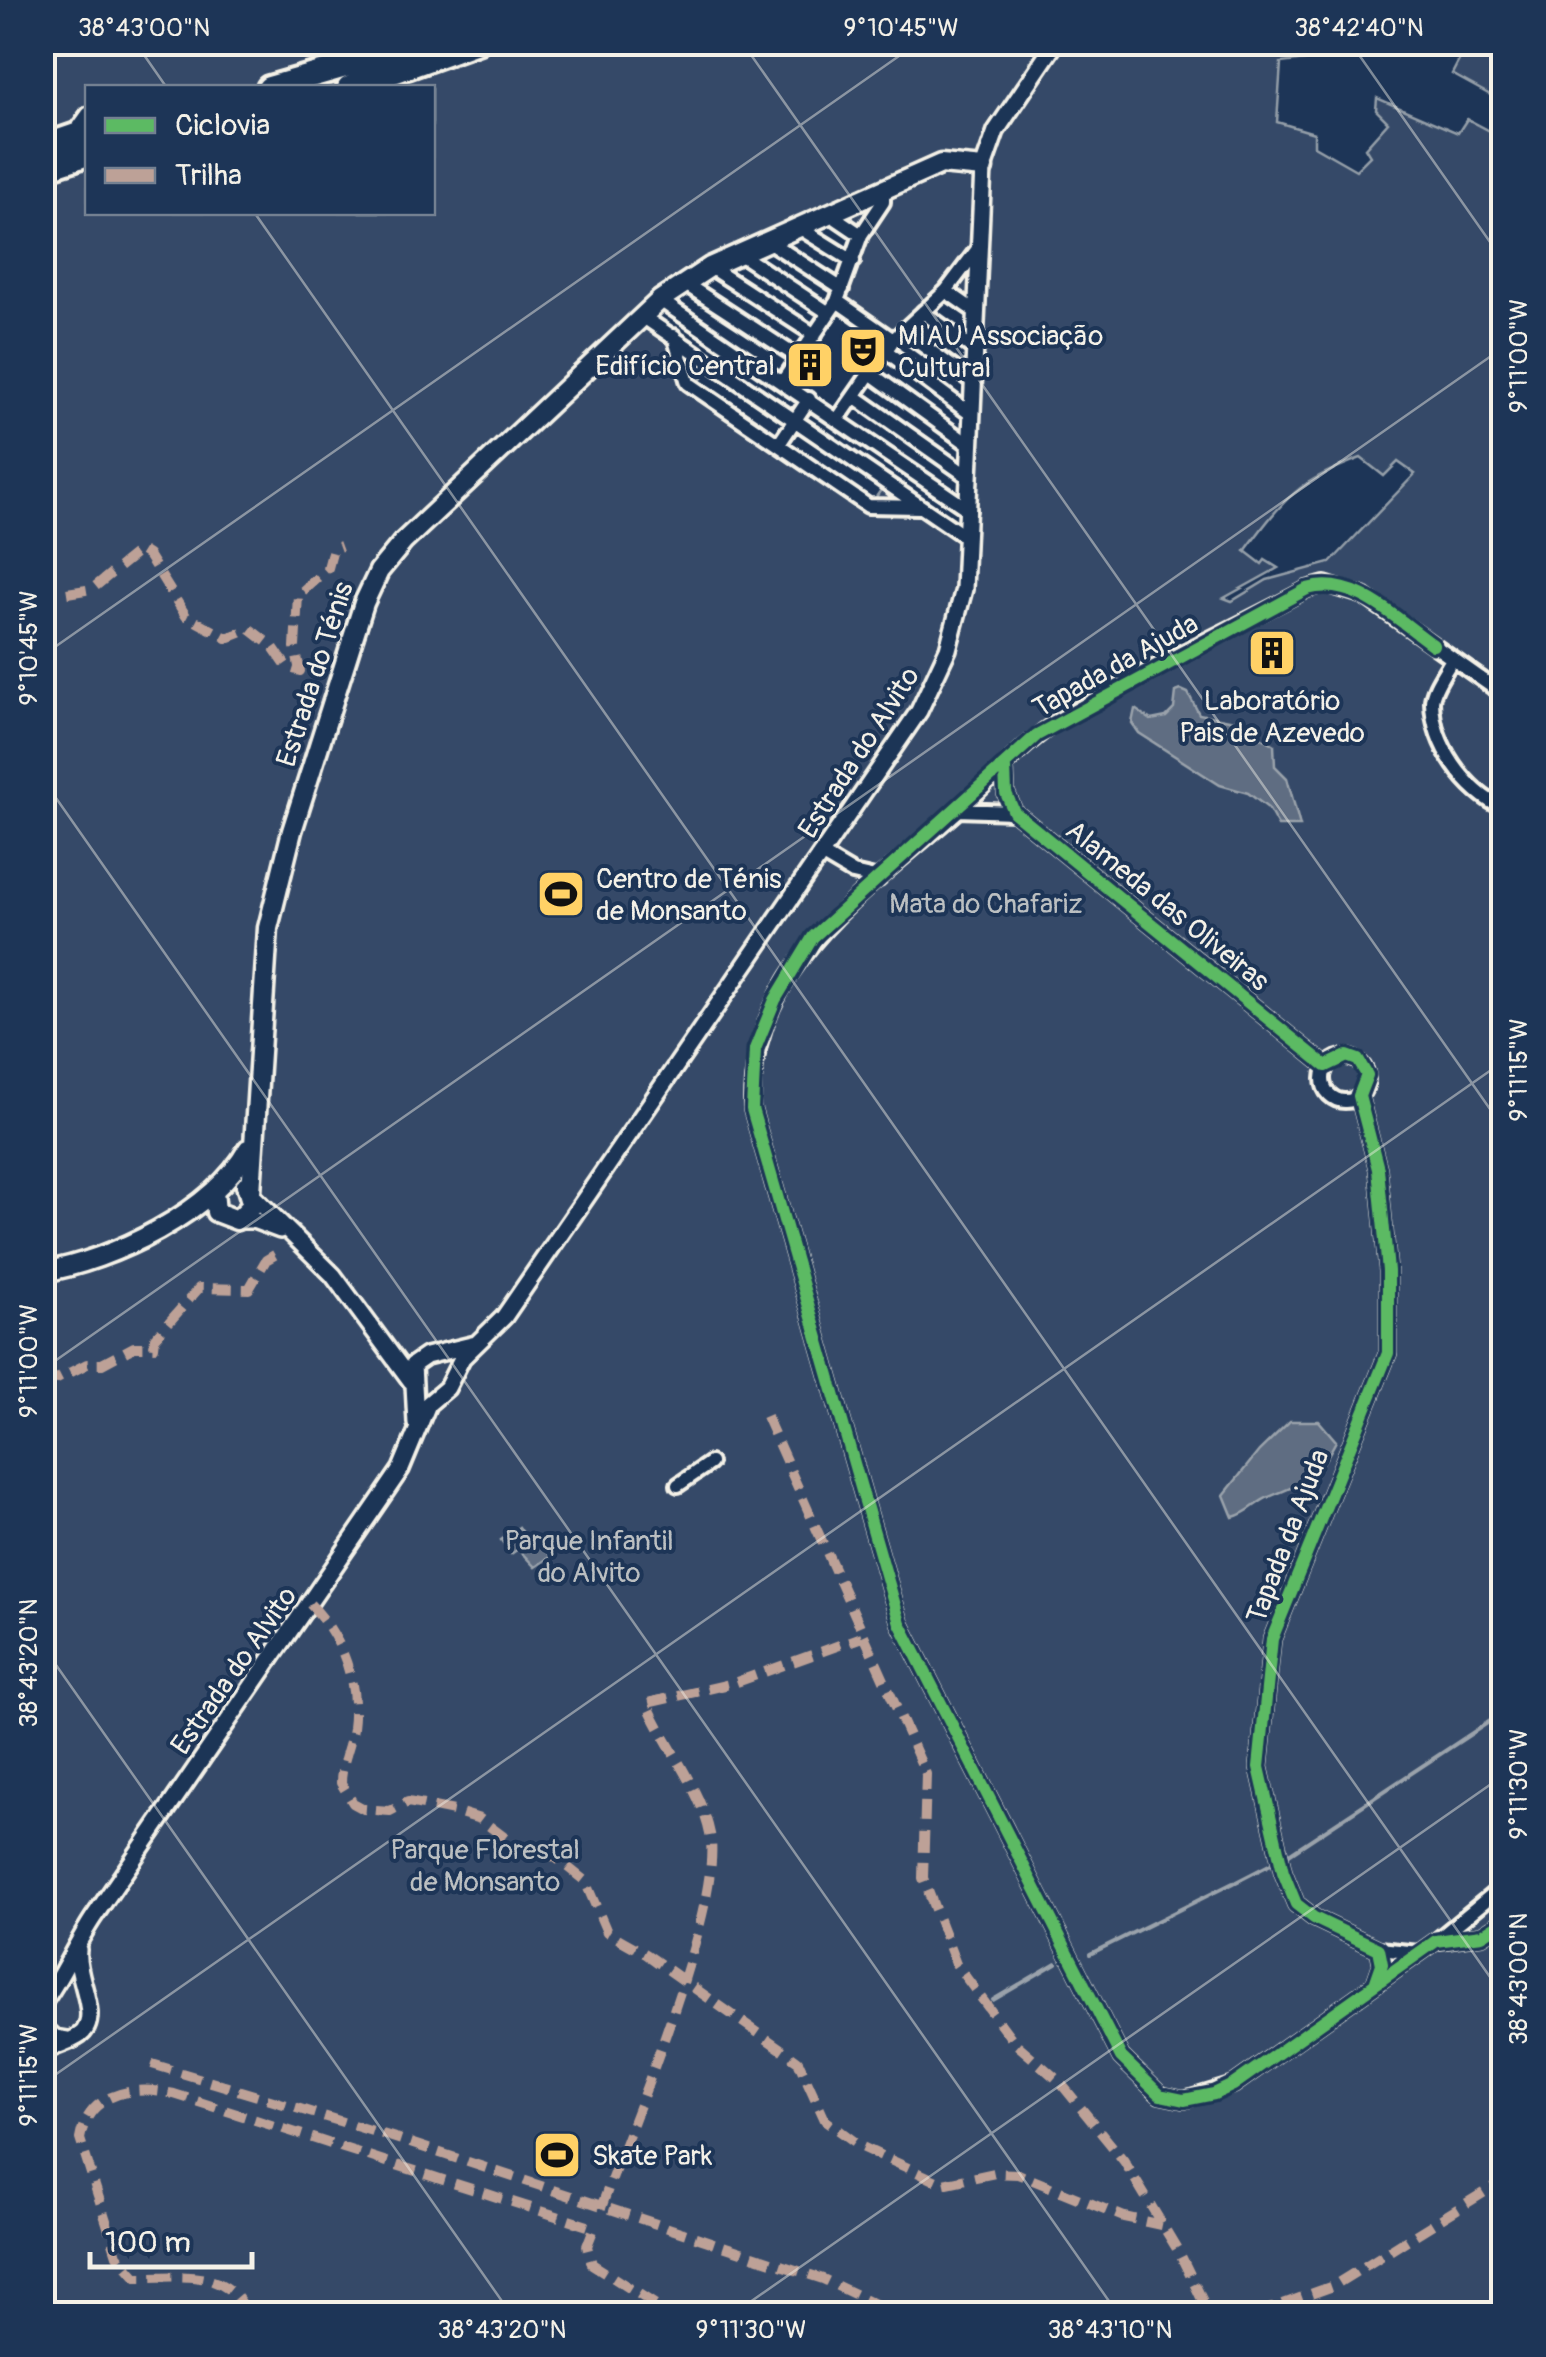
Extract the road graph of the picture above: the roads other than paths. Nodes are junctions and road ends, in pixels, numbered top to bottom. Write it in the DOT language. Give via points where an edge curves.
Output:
graph roads {
  1 [pos="429,42"];
  2 [pos="477,42"];
  3 [pos="1056,42"];
  4 [pos="278,85"];
  5 [pos="356,85"];
  6 [pos="83,140"];
  7 [pos="42,147"];
  8 [pos="52,165"];
  9 [pos="983,168"];
  10 [pos="42,180"];
  11 [pos="882,190"];
  12 [pos="830,214"];
  13 [pos="800,228"];
  14 [pos="862,235"];
  15 [pos="768,241"];
  16 [pos="980,246"];
  17 [pos="740,254"];
  18 [pos="853,262"];
  19 [pos="710,268"];
  20 [pos="684,283"];
  21 [pos="946,291"];
  22 [pos="660,300"];
  23 [pos="836,301"];
  24 [pos="923,312"];
  25 [pos="976,312"];
  26 [pos="635,321"];
  27 [pos="815,334"];
  28 [pos="674,336"];
  29 [pos="894,341"];
  30 [pos="974,350"];
  31 [pos="799,358"];
  32 [pos="870,373"];
  33 [pos="783,382"];
  34 [pos="973,382"];
  35 [pos="854,396"];
  36 [pos="809,399"];
  37 [pos="972,415"];
  38 [pos="838,419"];
  39 [pos="795,420"];
  40 [pos="779,444"];
  41 [pos="971,446"];
  42 [pos="969,477"];
  43 [pos="923,507"];
  44 [pos="969,510"];
  45 [pos="967,538"];
  46 [pos="1452,659"];
  47 [pos="1504,695"];
  48 [pos="1005,768"];
  49 [pos="958,810"];
  50 [pos="1504,810"];
  51 [pos="1014,812"];
  52 [pos="821,854"];
  53 [pos="853,873"];
  54 [pos="880,879"];
  55 [pos="854,901"];
  56 [pos="1326,1066"];
  57 [pos="1359,1096"];
  58 [pos="253,1140"];
  59 [pos="218,1187"];
  60 [pos="251,1193"];
  61 [pos="231,1220"];
  62 [pos="171,1224"];
  63 [pos="292,1236"];
  64 [pos="42,1272"];
  65 [pos="379,1335"];
  66 [pos="476,1344"];
  67 [pos="429,1356"];
  68 [pos="451,1377"];
  69 [pos="412,1383"];
  70 [pos="438,1395"];
  71 [pos="416,1428"];
  72 [pos="710,1463"];
  73 [pos="678,1485"];
  74 [pos="1504,1885"];
  75 [pos="1504,1920"];
  76 [pos="81,1936"];
  77 [pos="1436,1941"];
  78 [pos="1379,1948"];
  79 [pos="1420,1952"];
  80 [pos="1376,1984"];
  81 [pos="46,2000"];
  82 [pos="85,2000"];
  83 [pos="42,2026"];
  84 [pos="67,2040"];
  85 [pos="42,2053"];
  1 -- 4 [label="highway"];
  2 -- 5 [label="highway"];
  3 -- 9 [label="street, Estrada do Alvito" via="996,131"];
  6 -- 7 [label="highway"];
  6 -- 8 [label="highway"];
  8 -- 10 [label="highway"];
  9 -- 11 [label="main road, Estrada do Ténis" via="946,163"];
  9 -- 16 [label="street, Estrada do Alvito"];
  11 -- 12 [label="main road, Estrada do Ténis"];
  11 -- 14 [label="street" via="883,202"];
  12 -- 13 [label="main road, Estrada do Ténis"];
  12 -- 14 [label="street"];
  13 -- 15 [label="main road, Estrada do Ténis"];
  13 -- 18 [label="street"];
  14 -- 18 [label="street"];
  15 -- 17 [label="main road, Estrada do Ténis"];
  15 -- 23 [label="street"];
  16 -- 21 [label="street"];
  16 -- 25 [label="street, Estrada do Alvito"];
  17 -- 19 [label="main road, Estrada do Ténis"];
  17 -- 23 [label="street"];
  18 -- 23 [label="street"];
  19 -- 20 [label="main road, Estrada do Ténis"];
  19 -- 27 [label="street"];
  20 -- 22 [label="main road, Estrada do Ténis"];
  20 -- 31 [label="street"];
  21 -- 24 [label="street"];
  21 -- 25 [label="street"];
  22 -- 26 [label="main road, Estrada do Ténis"];
  22 -- 33 [label="street"];
  23 -- 27 [label="street"];
  23 -- 29 [label="street"];
  24 -- 29 [label="street"];
  24 -- 30 [label="street"];
  25 -- 30 [label="street, Estrada do Alvito"];
  26 -- 28 [label="street"];
  26 -- 58 [label="main road, Estrada do Ténis" via="403,542 370,588 275,892"];
  27 -- 31 [label="street"];
  28 -- 39 [label="street"];
  28 -- 40 [label="street" via="688,383"];
  29 -- 32 [label="street"];
  29 -- 34 [label="street"];
  29 -- 37 [label="street"];
  30 -- 34 [label="street, Estrada do Alvito"];
  31 -- 33 [label="street"];
  32 -- 35 [label="street"];
  32 -- 41 [label="street"];
  33 -- 36 [label="street"];
  34 -- 37 [label="street, Estrada do Alvito"];
  35 -- 38 [label="street"];
  35 -- 42 [label="street"];
  36 -- 38 [label="street"];
  36 -- 39 [label="street"];
  37 -- 41 [label="street, Estrada do Alvito"];
  38 -- 44 [label="street"];
  39 -- 40 [label="street"];
  39 -- 43 [label="street"];
  40 -- 43 [label="street" via="868,506"];
  41 -- 42 [label="street, Estrada do Alvito"];
  42 -- 44 [label="street, Estrada do Alvito"];
  43 -- 45 [label="street"];
  44 -- 45 [label="street, Estrada do Alvito"];
  45 -- 52 [label="street, Estrada do Alvito" via="958,619 938,675"];
  46 -- 47 [label="street, Tapada da Ajuda"];
  46 -- 48 [label="street, Tapada da Ajuda" via="1364,596 1326,584 1056,723"];
  46 -- 50 [label="street" via="1432,699 1443,748 1481,795"];
  48 -- 49 [label="street, Tapada da Ajuda"];
  48 -- 51 [label="street"];
  49 -- 51 [label="street"];
  49 -- 54 [label="street, Tapada da Ajuda"];
  51 -- 56 [label="street, Alameda das Oliveiras"];
  52 -- 53 [label="street"];
  52 -- 66 [label="street, Estrada do Alvito" via="504,1318"];
  53 -- 54 [label="street"];
  53 -- 55 [label="street"];
  54 -- 55 [label="street, Tapada da Ajuda"];
  55 -- 80 [label="street, Tapada da Ajuda" via="813,938 775,1000 755,1049 752,1108 900,1623 1121,2056 1160,2095 1184,2100 1234,2085"];
  56 -- 57 [label="street" via="1322,1082 1332,1097"];
  56 -- 57 [label="street" via="1341,1056 1358,1060 1367,1075"];
  57 -- 78 [label="street, Tapada da Ajuda" via="1378,1169 1388,1353 1272,1639 1258,1767 1296,1904"];
  58 -- 59 [label="main road, Estrada do Ténis"];
  58 -- 60 [label="main road, Estrada do Ténis"];
  59 -- 60 [label="main road" via="238,1181"];
  59 -- 61 [label="main road" via="214,1208"];
  59 -- 62 [label="main road, Estrada do Ténis"];
  60 -- 61 [label="main road" via="250,1210"];
  60 -- 63 [label="street"];
  61 -- 62 [label="main road"];
  61 -- 63 [label="street" via="263,1222"];
  62 -- 64 [label="main road"];
  63 -- 65 [label="street"];
  65 -- 67 [label="street" via="407,1353"];
  65 -- 69 [label="street"];
  66 -- 67 [label="street"];
  66 -- 68 [label="street, Estrada do Alvito"];
  67 -- 68 [label="street" via="448,1365"];
  67 -- 69 [label="street" via="413,1365"];
  68 -- 70 [label="street, Estrada do Alvito"];
  69 -- 70 [label="street" via="426,1396"];
  69 -- 71 [label="street, Estrada do Alvito"];
  70 -- 71 [label="street, Estrada do Alvito"];
  71 -- 76 [label="street, Estrada do Alvito" via="401,1469"];
  72 -- 73 [label="street"];
  74 -- 77 [label="street"];
  75 -- 77 [label="street" via="1482,1934"];
  76 -- 81 [label="street, Estrada do Alvito"];
  76 -- 82 [label="street" via="76,1964"];
  77 -- 79 [label="street"];
  78 -- 79 [label="street, Tapada da Ajuda"];
  78 -- 80 [label="street"];
  79 -- 80 [label="street"];
  81 -- 82 [label="street, Estrada do Alvito" via="68,1990"];
  82 -- 84 [label="street" via="88,2026"];
  83 -- 84 [label="street"];
  84 -- 85 [label="street"];
}
